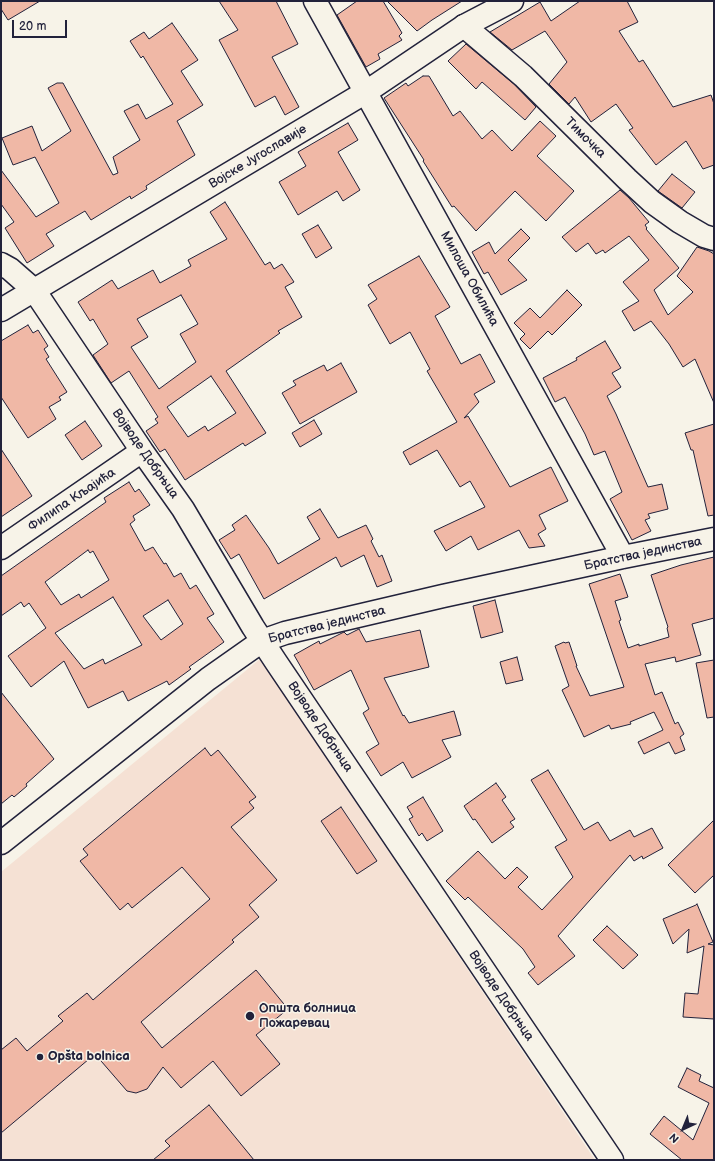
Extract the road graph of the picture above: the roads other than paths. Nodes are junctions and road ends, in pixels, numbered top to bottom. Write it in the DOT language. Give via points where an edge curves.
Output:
graph roads {
  1 [pos="315,1"];
  2 [pos="512,1"];
  3 [pos="464,26"];
  4 [pos="366,92"];
  5 [pos="714,239"];
  6 [pos="1,264"];
  7 [pos="34,290"];
  8 [pos="1,310"];
  9 [pos="142,451"];
  10 [pos="714,539"];
  11 [pos="1,548"];
  12 [pos="623,557"];
  13 [pos="262,641"];
  14 [pos="1,843"];
  15 [pos="612,1160"];
  1 -- 4 [label="street, Милоша Обилића"];
  2 -- 3 [label="street, Војске Југославије"];
  3 -- 4 [label="street, Војске Југославије"];
  3 -- 5 [label="street, Тимочка" via="523,76 652,202 704,236"];
  4 -- 7 [label="street, Војске Југославије"];
  4 -- 12 [label="street, Милоша Обилића"];
  6 -- 7 [label="street, Војводе Добрњца"];
  7 -- 8 [label="street, Војске Југославије"];
  7 -- 9 [label="street, Војводе Добрњца"];
  9 -- 11 [label="street, Филипа Кљајића"];
  9 -- 13 [label="street, Војводе Добрњца" via="183,509"];
  10 -- 12 [label="street, Братства јединства"];
  12 -- 13 [label="street, Братства јединства" via="322,624"];
  13 -- 14 [label="street, Братства јединства" via="208,679"];
  13 -- 15 [label="street, Војводе Добрњца"];
}
